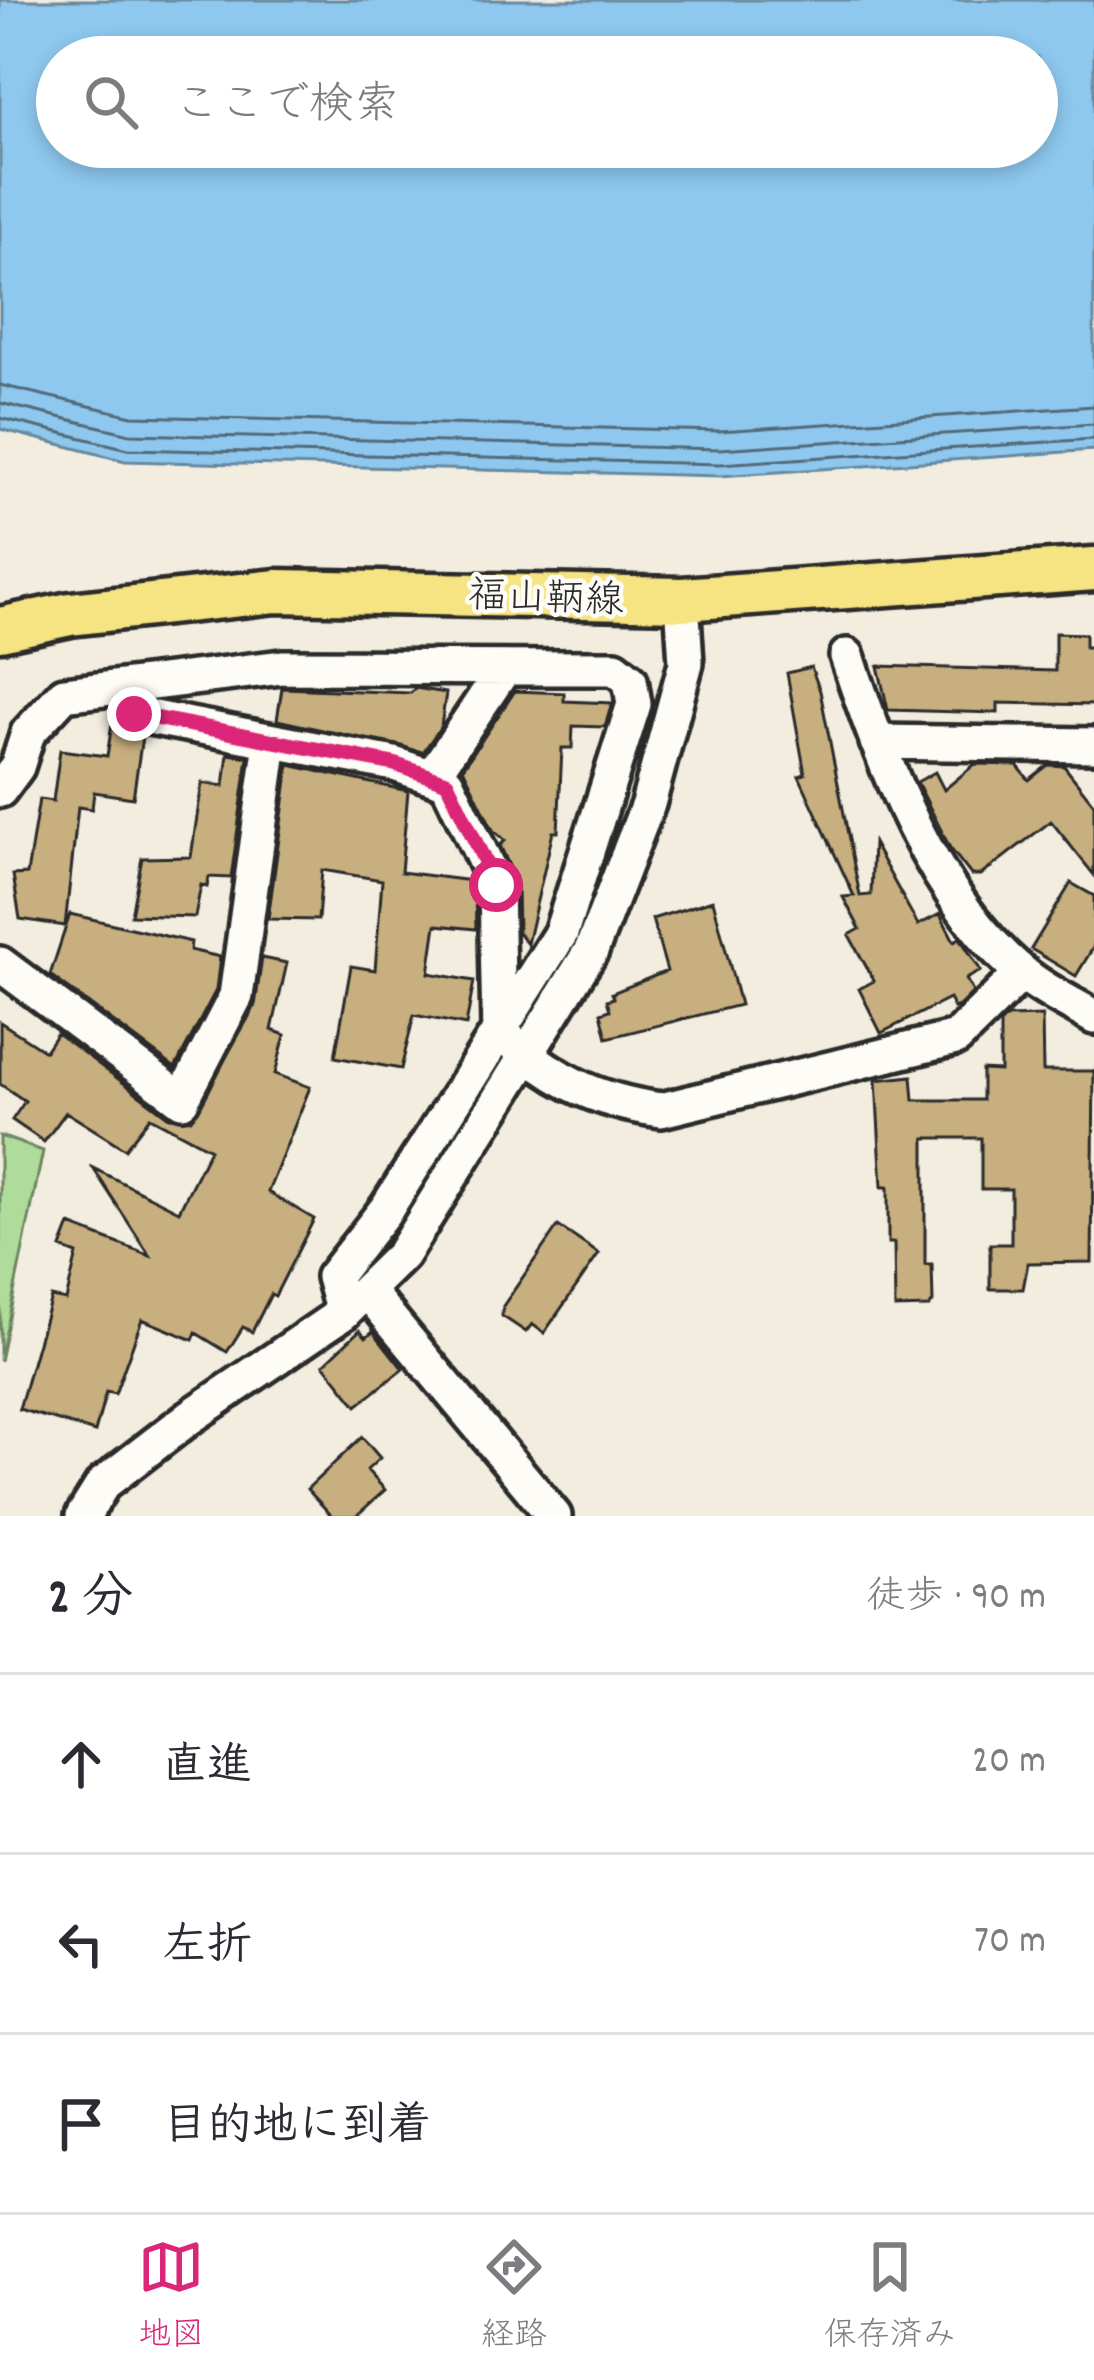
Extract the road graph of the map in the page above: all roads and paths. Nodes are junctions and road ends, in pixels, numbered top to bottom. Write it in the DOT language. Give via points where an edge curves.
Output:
graph roads {
  1 [pos="1094,569"];
  2 [pos="682,598"];
  3 [pos="0,629"];
  4 [pos="847,656"];
  5 [pos="504,668"];
  6 [pos="134,714"];
  7 [pos="271,742"];
  8 [pos="877,742"];
  9 [pos="1094,745"];
  10 [pos="432,776"];
  11 [pos="0,790"];
  12 [pos="0,964"];
  13 [pos="1022,973"];
  14 [pos="1094,1017"];
  15 [pos="499,1030"];
  16 [pos="528,1058"];
  17 [pos="355,1303"];
  18 [pos="83,1516"];
  19 [pos="554,1516"];
  1 -- 2 [label="main road, 福山鞆線"];
  2 -- 3 [label="main road, 福山鞆線" via="276,591"];
  2 -- 16 [label="street" via="686,663 648,804 591,951"];
  4 -- 8 [label="street"];
  5 -- 10 [label="street"];
  5 -- 11 [label="street" via="282,667 64,694 28,733"];
  5 -- 15 [label="street" via="615,668 630,680 634,704 561,933"];
  6 -- 7 [label="street"];
  7 -- 10 [label="street"];
  7 -- 12 [label="street" via="236,996 182,1100"];
  8 -- 9 [label="street"];
  8 -- 13 [label="street" via="952,892"];
  10 -- 15 [label="street" via="447,782 496,885"];
  13 -- 14 [label="street"];
  13 -- 16 [label="street" via="956,1038 661,1110 568,1087"];
  15 -- 16 [label="street"];
  15 -- 17 [label="street" via="387,1208 333,1277"];
  16 -- 17 [label="street" via="402,1255"];
  17 -- 18 [label="street" via="103,1484"];
  17 -- 19 [label="street"];
}
